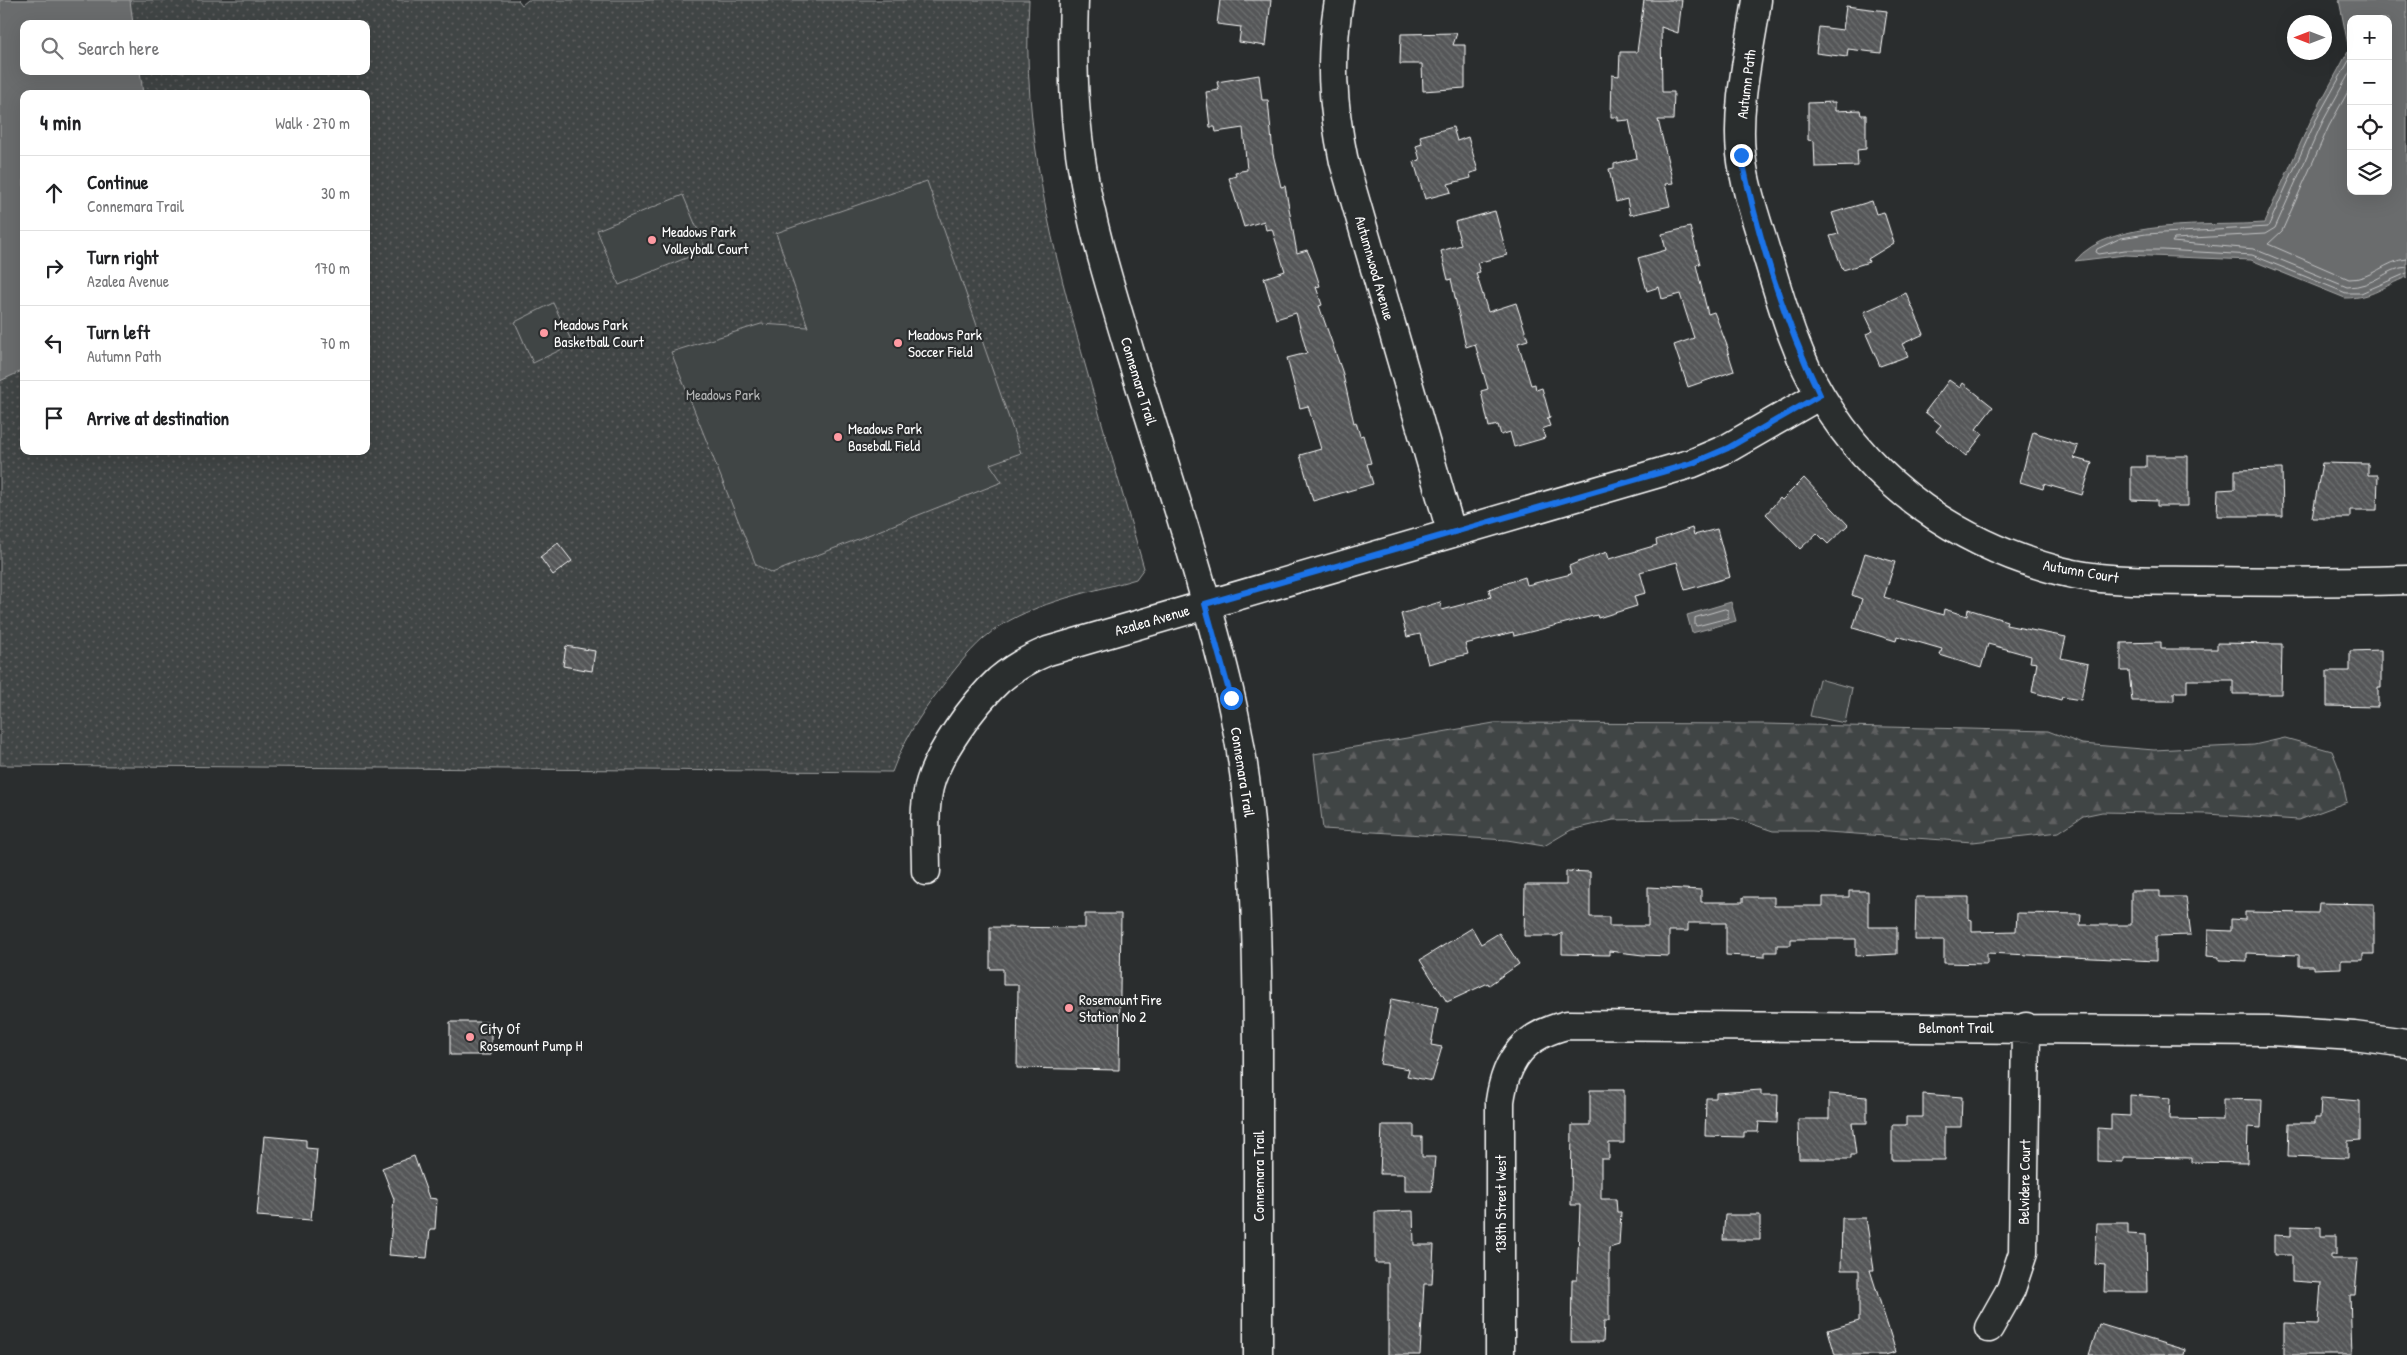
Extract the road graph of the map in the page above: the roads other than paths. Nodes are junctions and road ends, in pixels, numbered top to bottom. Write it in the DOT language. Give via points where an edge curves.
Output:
graph roads {
  1 [pos="1074,0"];
  2 [pos="1339,0"];
  3 [pos="1757,0"];
  4 [pos="1820,395"];
  5 [pos="1451,531"];
  6 [pos="2407,580"];
  7 [pos="1205,604"];
  8 [pos="926,870"];
  9 [pos="2026,1027"];
  10 [pos="2407,1043"];
  11 [pos="1516,1056"];
  12 [pos="1989,1328"];
  13 [pos="1258,1355"];
  14 [pos="1500,1355"];
  1 -- 7 [label="street, Connemara Trail" via="1074,87 1088,202"];
  2 -- 5 [label="street, Autumnwood Avenue" via="1334,29 1334,114 1344,162"];
  3 -- 4 [label="street, Autumn Path" via="1742,103 1741,155 1787,322"];
  4 -- 5 [label="street, Azalea Avenue" via="1710,457"];
  4 -- 6 [label="street, Autumn Court" via="1842,430 1898,490 1953,529 2024,560 2105,578 2320,582"];
  5 -- 7 [label="street, Azalea Avenue"];
  7 -- 8 [label="street, Azalea Avenue" via="1048,651 1000,680 948,744 936,767 927,807"];
  7 -- 13 [label="street, Connemara Trail" via="1231,698 1243,761 1255,859"];
  9 -- 10 [label="street, Belmont Trail" via="2298,1032"];
  9 -- 11 [label="street, Belmont Trail" via="1568,1025 1538,1035"];
  9 -- 12 [label="street, Belvidere Court" via="2023,1253 2011,1289"];
  11 -- 14 [label="street, 138th Street West" via="1507,1072 1500,1101"];
}
